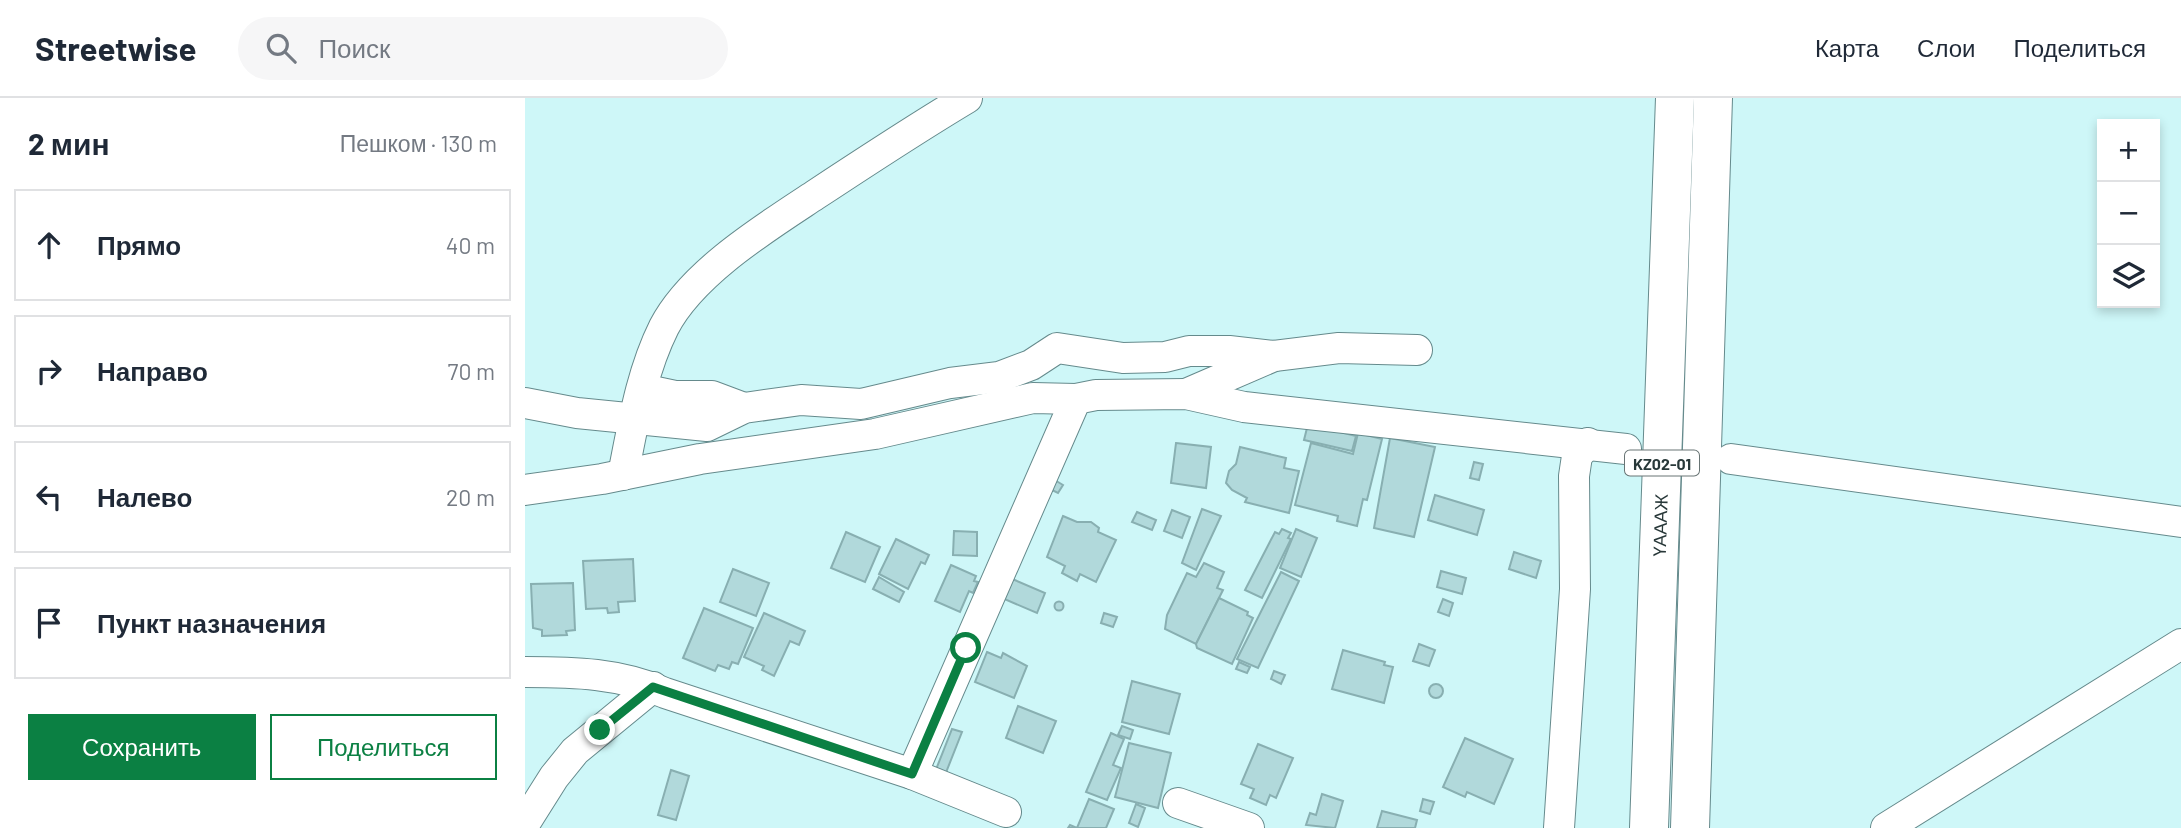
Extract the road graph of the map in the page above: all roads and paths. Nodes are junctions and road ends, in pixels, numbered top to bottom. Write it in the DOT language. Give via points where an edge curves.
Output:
graph roads {
  1 [pos="967,98"];
  2 [pos="1675,98"];
  3 [pos="1713,98"];
  4 [pos="1417,350"];
  5 [pos="1274,356"];
  6 [pos="642,389"];
  7 [pos="1186,394"];
  8 [pos="888,398"];
  9 [pos="1076,399"];
  10 [pos="525,402"];
  11 [pos="744,408"];
  12 [pos="645,421"];
  13 [pos="923,424"];
  14 [pos="707,426"];
  15 [pos="875,434"];
  16 [pos="1588,443"];
  17 [pos="1626,449"];
  18 [pos="675,455"];
  19 [pos="1731,459"];
  20 [pos="623,475"];
  21 [pos="525,490"];
  22 [pos="2181,523"];
  23 [pos="2181,644"];
  24 [pos="525,672"];
  25 [pos="653,687"];
  26 [pos="912,774"];
  27 [pos="1178,803"];
  28 [pos="993,815"];
  29 [pos="525,823"];
  30 [pos="1249,828"];
  31 [pos="1559,828"];
  32 [pos="1649,828"];
  33 [pos="1690,828"];
  34 [pos="1886,828"];
  1 -- 6 [label="street" via="869,158 721,263 665,325"];
  2 -- 32 [label="highway, ҮАААЖ / KZ02-01"];
  3 -- 33 [label="highway, KZ02-01"];
  4 -- 5 [label="street" via="1339,348"];
  5 -- 7 [label="street"];
  5 -- 8 [label="street" via="1202,351 1123,358 1057,348 1031,365 999,377"];
  6 -- 11 [label="street" via="675,396 712,396"];
  6 -- 12 [label="street"];
  7 -- 9 [label="street"];
  7 -- 16 [label="street" via="1244,407"];
  8 -- 11 [label="street" via="861,404 801,400"];
  8 -- 13 [label="street"];
  8 -- 15 [label="street"];
  9 -- 13 [label="street" via="1033,398"];
  9 -- 26 [label="street"];
  10 -- 12 [label="street"];
  11 -- 14 [label="street"];
  12 -- 14 [label="street"];
  12 -- 18 [label="street" via="677,437"];
  12 -- 20 [label="street"];
  13 -- 15 [label="street"];
  14 -- 18 [label="street"];
  15 -- 18 [label="street"];
  16 -- 17 [label="street"];
  16 -- 31 [label="street" via="1577,456 1574,476 1576,590"];
  18 -- 20 [label="street"];
  19 -- 22 [label="street"];
  20 -- 21 [label="street"];
  23 -- 34 [label="street"];
  24 -- 25 [label="street" via="591,673 634,679"];
  25 -- 26 [label="street"];
  25 -- 29 [label="street" via="575,751"];
  26 -- 28 [label="street"];
  27 -- 30 [label="street"];
}
